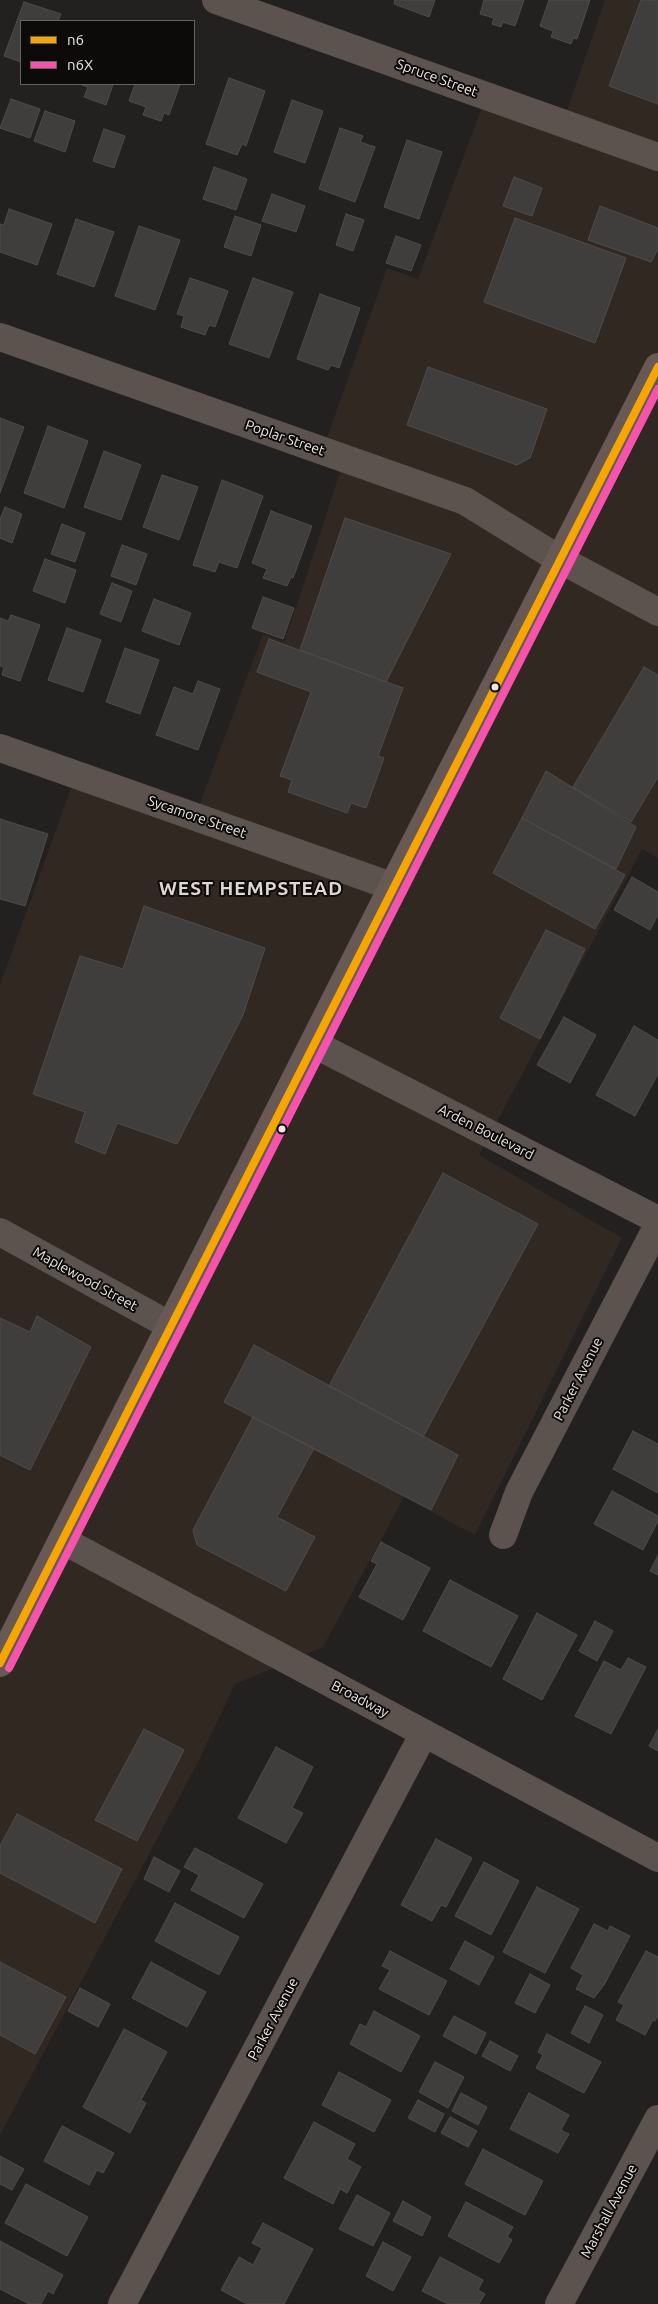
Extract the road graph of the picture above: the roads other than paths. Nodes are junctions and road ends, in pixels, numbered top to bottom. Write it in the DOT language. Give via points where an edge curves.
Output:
graph roads {
  1 [pos="216,0"];
  2 [pos="658,157"];
  3 [pos="0,338"];
  4 [pos="658,367"];
  5 [pos="559,559"];
  6 [pos="658,612"];
  7 [pos="0,748"];
  8 [pos="394,886"];
  9 [pos="314,1044"];
  10 [pos="658,1220"];
  11 [pos="658,1225"];
  12 [pos="0,1232"];
  13 [pos="170,1326"];
  14 [pos="503,1535"];
  15 [pos="62,1540"];
  16 [pos="0,1663"];
  17 [pos="424,1733"];
  18 [pos="658,1858"];
  19 [pos="658,2118"];
  20 [pos="122,2304"];
  21 [pos="559,2304"];
  1 -- 2 [label="street, Spruce Street"];
  3 -- 5 [label="street, Poplar Street" via="465,501"];
  4 -- 5 [label="main road"];
  5 -- 6 [label="street, Poplar Street"];
  5 -- 8 [label="main road"];
  7 -- 8 [label="street, Sycamore Street"];
  8 -- 9 [label="main road"];
  9 -- 10 [label="street, Arden Boulevard"];
  9 -- 13 [label="main road"];
  11 -- 14 [label="street, Parker Avenue" via="519,1492"];
  12 -- 13 [label="street, Maplewood Street"];
  13 -- 15 [label="main road"];
  15 -- 16 [label="main road"];
  15 -- 17 [label="street, Broadway"];
  17 -- 18 [label="street, Broadway"];
  17 -- 20 [label="street, Parker Avenue"];
  19 -- 21 [label="street, Marshall Avenue"];
}
